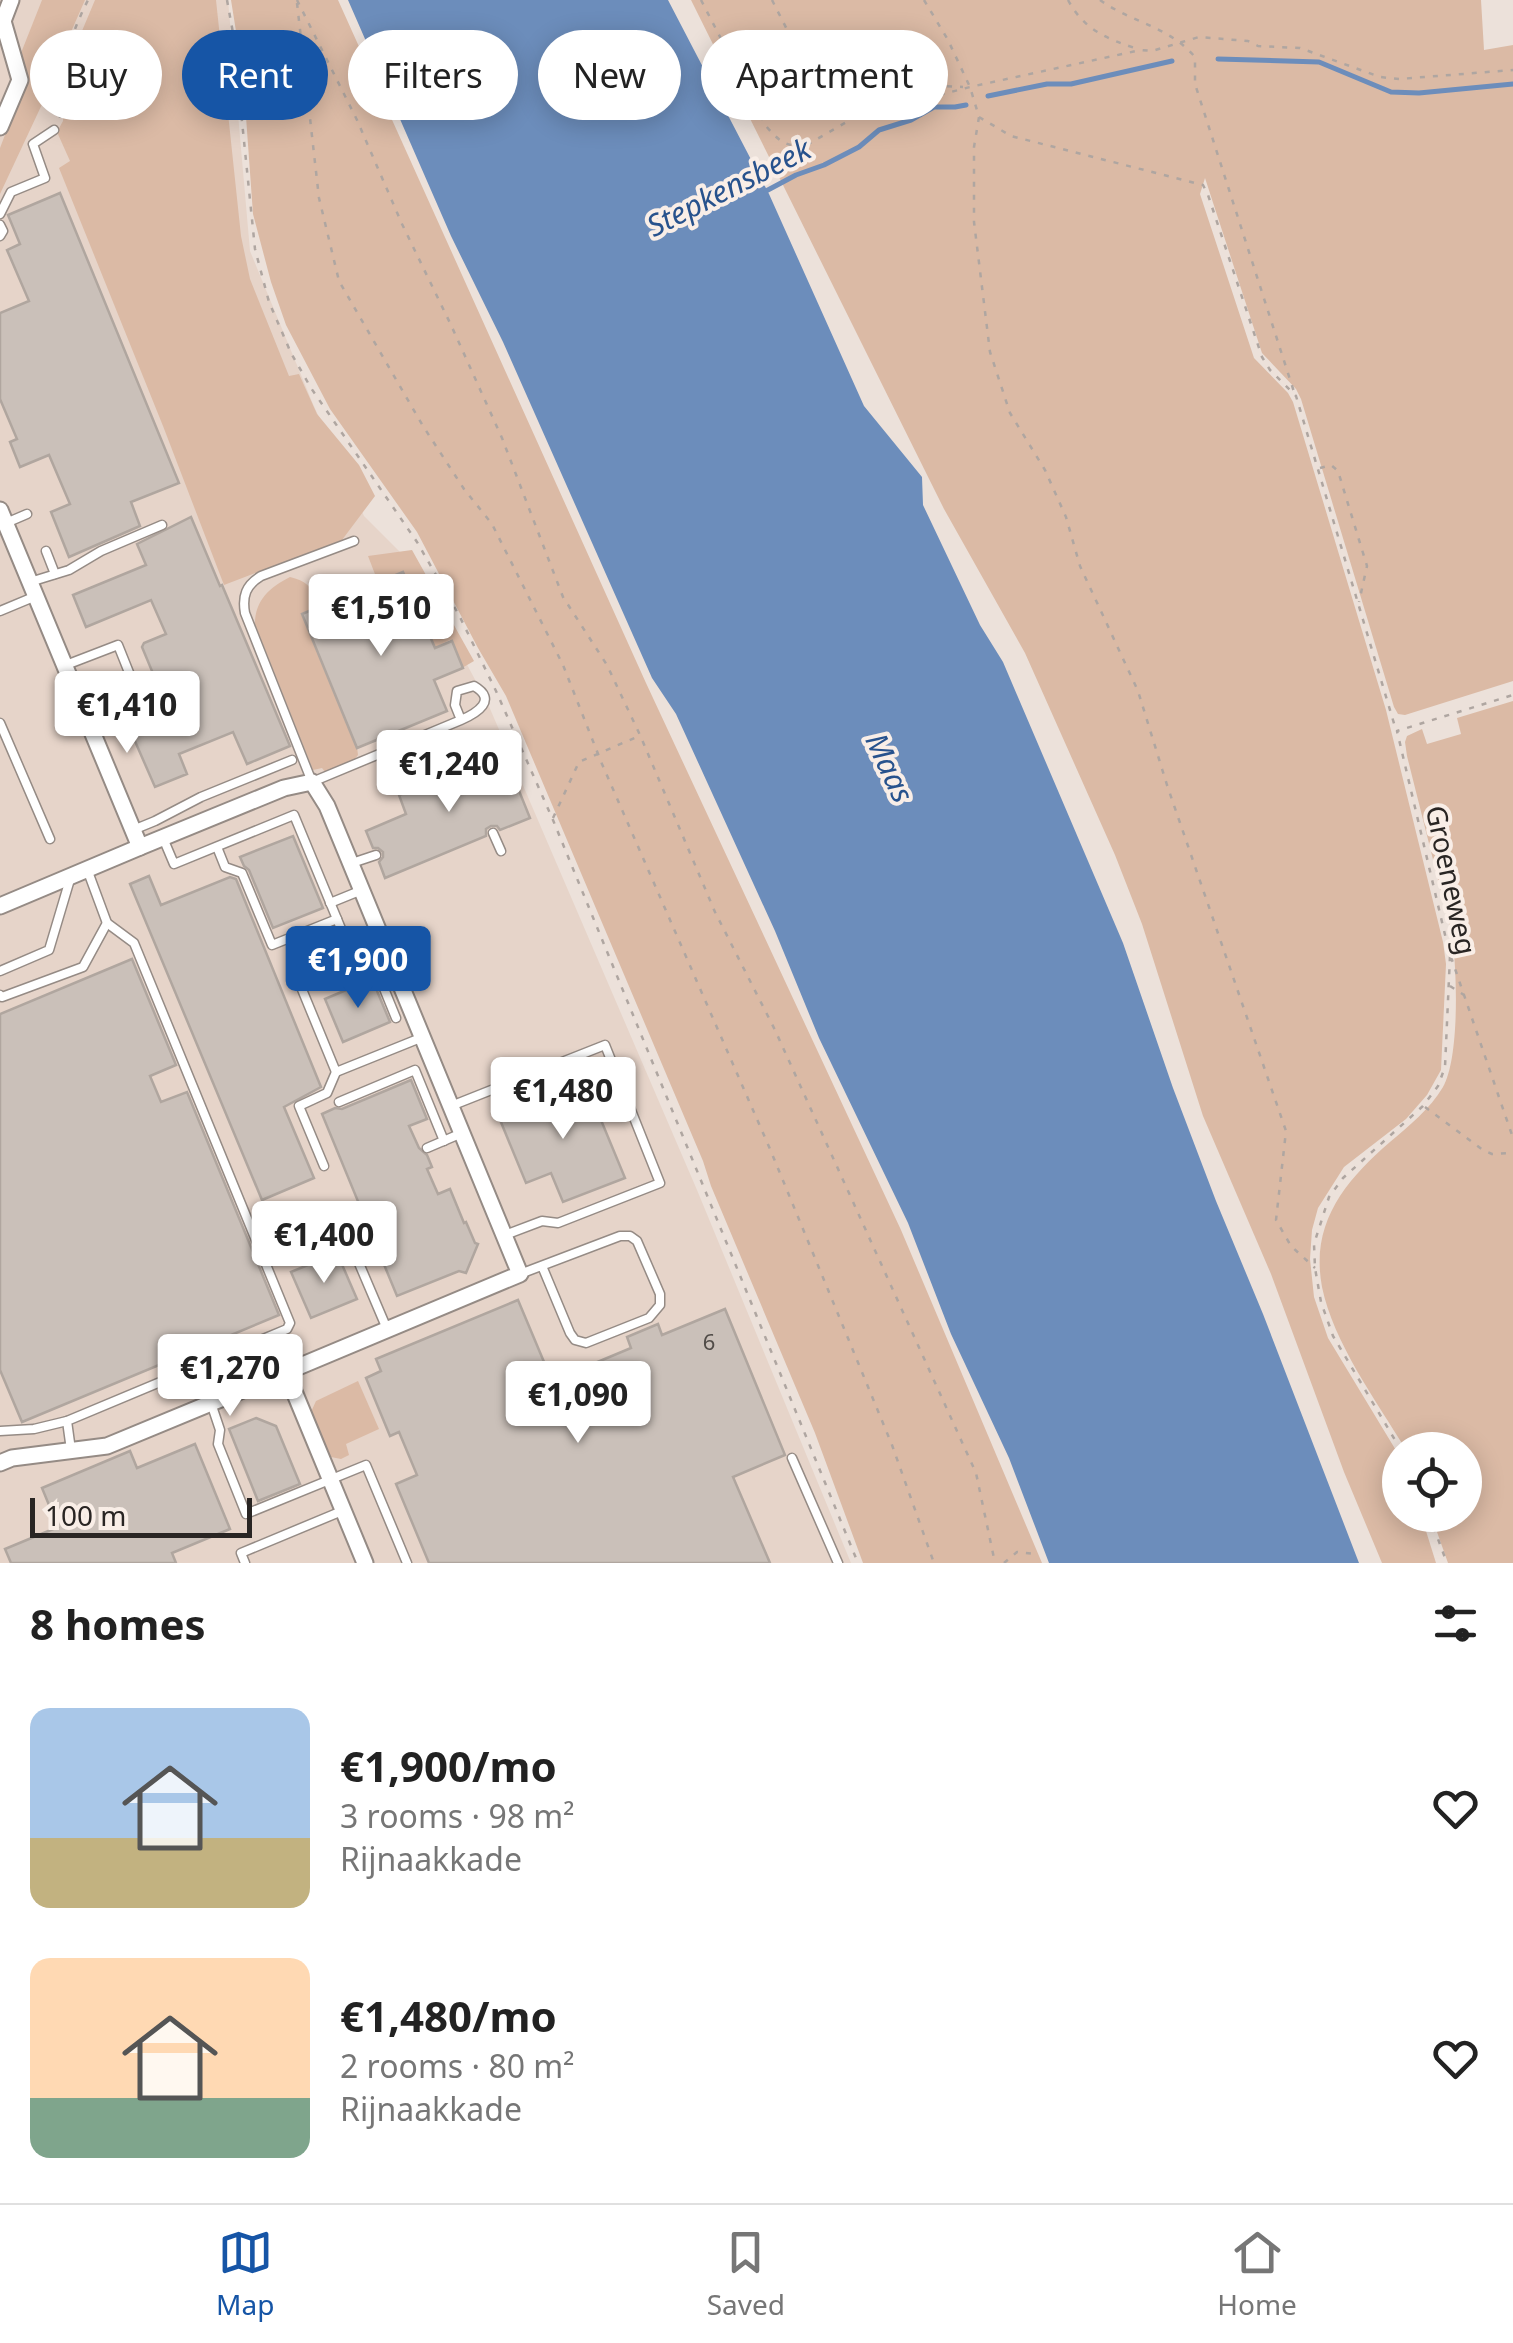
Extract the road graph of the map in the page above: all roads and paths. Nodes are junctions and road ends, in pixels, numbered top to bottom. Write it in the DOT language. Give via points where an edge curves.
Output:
graph roads {
  1 [pos="11,0"];
  2 [pos="88,0"];
  3 [pos="227,0"];
  4 [pos="297,0"];
  5 [pos="702,0"];
  6 [pos="772,0"];
  7 [pos="924,0"];
  8 [pos="1068,0"];
  9 [pos="1100,0"];
  10 [pos="1183,43"];
  11 [pos="1141,50"];
  12 [pos="1513,70"];
  13 [pos="970,87"];
  14 [pos="979,117"];
  15 [pos="0,128"];
  16 [pos="54,130"];
  17 [pos="805,146"];
  18 [pos="762,171"];
  19 [pos="0,214"];
  20 [pos="0,225"];
  21 [pos="0,236"];
  22 [pos="1286,370"];
  23 [pos="1280,381"];
  24 [pos="1296,396"];
  25 [pos="1318,468"];
  26 [pos="28,514"];
  27 [pos="3,516"];
  28 [pos="162,524"];
  29 [pos="354,542"];
  30 [pos="46,551"];
  31 [pos="55,574"];
  32 [pos="33,589"];
  33 [pos="1359,604"];
  34 [pos="0,611"];
  35 [pos="64,665"];
  36 [pos="1513,696"];
  37 [pos="80,702"];
  38 [pos="461,720"];
  39 [pos="0,722"];
  40 [pos="1397,731"];
  41 [pos="640,735"];
  42 [pos="598,753"];
  43 [pos="292,760"];
  44 [pos="312,782"];
  45 [pos="553,820"];
  46 [pos="133,830"];
  47 [pos="493,833"];
  48 [pos="163,838"];
  49 [pos="50,839"];
  50 [pos="216,847"];
  51 [pos="140,848"];
  52 [pos="501,851"];
  53 [pos="376,855"];
  54 [pos="351,864"];
  55 [pos="88,869"];
  56 [pos="71,876"];
  57 [pos="362,890"];
  58 [pos="330,903"];
  59 [pos="0,906"];
  60 [pos="337,918"];
  61 [pos="107,923"];
  62 [pos="380,956"];
  63 [pos="1450,956"];
  64 [pos="356,966"];
  65 [pos="0,971"];
  66 [pos="1449,985"];
  67 [pos="0,995"];
  68 [pos="1464,995"];
  69 [pos="396,1018"];
  70 [pos="422,1037"];
  71 [pos="336,1072"];
  72 [pos="339,1102"];
  73 [pos="451,1106"];
  74 [pos="1423,1106"];
  75 [pos="462,1133"];
  76 [pos="1513,1138"];
  77 [pos="444,1140"];
  78 [pos="427,1148"];
  79 [pos="1513,1152"];
  80 [pos="324,1166"];
  81 [pos="505,1234"];
  82 [pos="302,1246"];
  83 [pos="542,1266"];
  84 [pos="1314,1268"];
  85 [pos="520,1274"];
  86 [pos="387,1329"];
  87 [pos="286,1372"];
  88 [pos="211,1402"];
  89 [pos="67,1421"];
  90 [pos="0,1431"];
  91 [pos="1390,1432"];
  92 [pos="72,1450"];
  93 [pos="792,1458"];
  94 [pos="0,1463"];
  95 [pos="331,1480"];
  96 [pos="344,1511"];
  97 [pos="1435,1532"];
  98 [pos="1035,1554"];
  99 [pos="245,1563"];
  100 [pos="365,1563"];
  101 [pos="407,1563"];
  102 [pos="838,1563"];
  103 [pos="858,1563"];
  104 [pos="934,1563"];
  105 [pos="995,1563"];
  106 [pos="1004,1563"];
  107 [pos="1447,1563"];
  1 -- 15 [label="street" via="3,21 20,80"];
  2 -- 16 [label="path" via="67,46"];
  3 -- 45 [label="path" via="255,248 269,302 311,388 393,503 459,615"];
  4 -- 41 [label="path" via="451,325 564,598 607,665"];
  4 -- 42 [label="path" via="319,198 339,281 423,426 492,524"];
  5 -- 17 [label="path" via="766,126 788,146"];
  6 -- 13 [label="path" via="806,65 833,84"];
  7 -- 13 [label="path"];
  8 -- 11 [label="path" via="1091,29"];
  9 -- 10 [label="path"];
  10 -- 11 [label="path"];
  10 -- 12 [label="path" via="1199,37 1300,48 1399,79"];
  10 -- 22 [label="path, Groeneweg" via="1195,57 1195,84"];
  11 -- 13 [label="path"];
  13 -- 14 [label="path"];
  13 -- 17 [label="path" via="855,117"];
  14 -- 23 [label="path" via="1012,136 1202,185 1262,358"];
  14 -- 84 [label="path" via="974,222 990,352 1010,413 1045,470 1138,691 1286,1131 1276,1220"];
  16 -- 19 [label="lane" via="33,144 45,178 11,192"];
  17 -- 18 [label="path"];
  20 -- 21 [label="lane"];
  22 -- 23 [label="path"];
  22 -- 24 [label="path, Groeneweg"];
  23 -- 24 [label="path"];
  24 -- 25 [label="path, Groeneweg"];
  25 -- 33 [label="path, Groeneweg"];
  25 -- 33 [label="path" via="1338,470 1367,566"];
  26 -- 27 [label="lane"];
  27 -- 32 [label="street"];
  28 -- 31 [label="lane"];
  29 -- 44 [label="lane" via="261,576 249,584 243,601"];
  30 -- 31 [label="lane"];
  31 -- 32 [label="lane"];
  32 -- 34 [label="lane"];
  32 -- 35 [label="street"];
  33 -- 40 [label="path, Groeneweg"];
  35 -- 37 [label="street"];
  35 -- 37 [label="lane" via="118,645 132,680"];
  36 -- 40 [label="path"];
  37 -- 46 [label="street"];
  38 -- 38 [label="lane" via="481,710 479,688 457,691"];
  38 -- 44 [label="lane"];
  39 -- 49 [label="lane"];
  40 -- 63 [label="path, Groeneweg"];
  41 -- 42 [label="path"];
  41 -- 105 [label="path" via="715,912 976,1473"];
  42 -- 45 [label="path" via="579,762"];
  42 -- 104 [label="path" via="770,1149"];
  43 -- 46 [label="lane"];
  44 -- 48 [label="street"];
  44 -- 54 [label="street"];
  45 -- 103 [label="path"];
  46 -- 51 [label="street"];
  47 -- 52 [label="lane"];
  48 -- 50 [label="lane" via="174,864"];
  48 -- 51 [label="street"];
  50 -- 58 [label="lane" via="294,815"];
  50 -- 60 [label="lane" via="225,867 242,873 272,945"];
  51 -- 55 [label="street"];
  53 -- 54 [label="lane"];
  54 -- 57 [label="street"];
  55 -- 56 [label="street"];
  55 -- 61 [label="lane"];
  56 -- 59 [label="street"];
  56 -- 65 [label="lane" via="49,950"];
  57 -- 58 [label="lane"];
  57 -- 62 [label="street"];
  58 -- 60 [label="lane"];
  60 -- 64 [label="lane"];
  61 -- 67 [label="lane" via="83,967"];
  61 -- 89 [label="lane" via="134,943 290,1322 287,1329"];
  62 -- 64 [label="lane"];
  62 -- 69 [label="lane"];
  62 -- 70 [label="street"];
  63 -- 66 [label="path, Groeneweg"];
  63 -- 68 [label="path"];
  64 -- 71 [label="lane" via="301,987"];
  66 -- 68 [label="path"];
  66 -- 74 [label="path, Groeneweg" via="1445,1067"];
  68 -- 76 [label="path"];
  70 -- 71 [label="lane"];
  70 -- 73 [label="street"];
  71 -- 80 [label="lane" via="326,1093 299,1106"];
  72 -- 77 [label="lane" via="415,1070"];
  73 -- 75 [label="street"];
  73 -- 81 [label="lane" via="605,1046 660,1183 558,1224 542,1220"];
  74 -- 79 [label="path" via="1483,1150"];
  74 -- 84 [label="path, Groeneweg" via="1328,1197"];
  75 -- 77 [label="lane"];
  75 -- 81 [label="street"];
  77 -- 78 [label="lane"];
  81 -- 85 [label="street"];
  82 -- 86 [label="lane" via="344,1228"];
  83 -- 83 [label="lane" via="630,1236 660,1305 649,1318 608,1335 575,1340"];
  83 -- 85 [label="lane"];
  84 -- 91 [label="path, Groeneweg" via="1333,1336"];
  85 -- 86 [label="street"];
  86 -- 87 [label="street"];
  87 -- 88 [label="street"];
  87 -- 95 [label="street"];
  88 -- 92 [label="street" via="106,1446"];
  88 -- 95 [label="lane" via="218,1444 246,1514"];
  89 -- 90 [label="lane"];
  89 -- 92 [label="lane"];
  92 -- 94 [label="street"];
  93 -- 102 [label="lane"];
  95 -- 96 [label="street"];
  95 -- 101 [label="lane" via="366,1465"];
  96 -- 99 [label="lane" via="241,1553"];
  96 -- 100 [label="street"];
  97 -- 107 [label="path"];
  98 -- 106 [label="path" via="1017,1552"];
}
